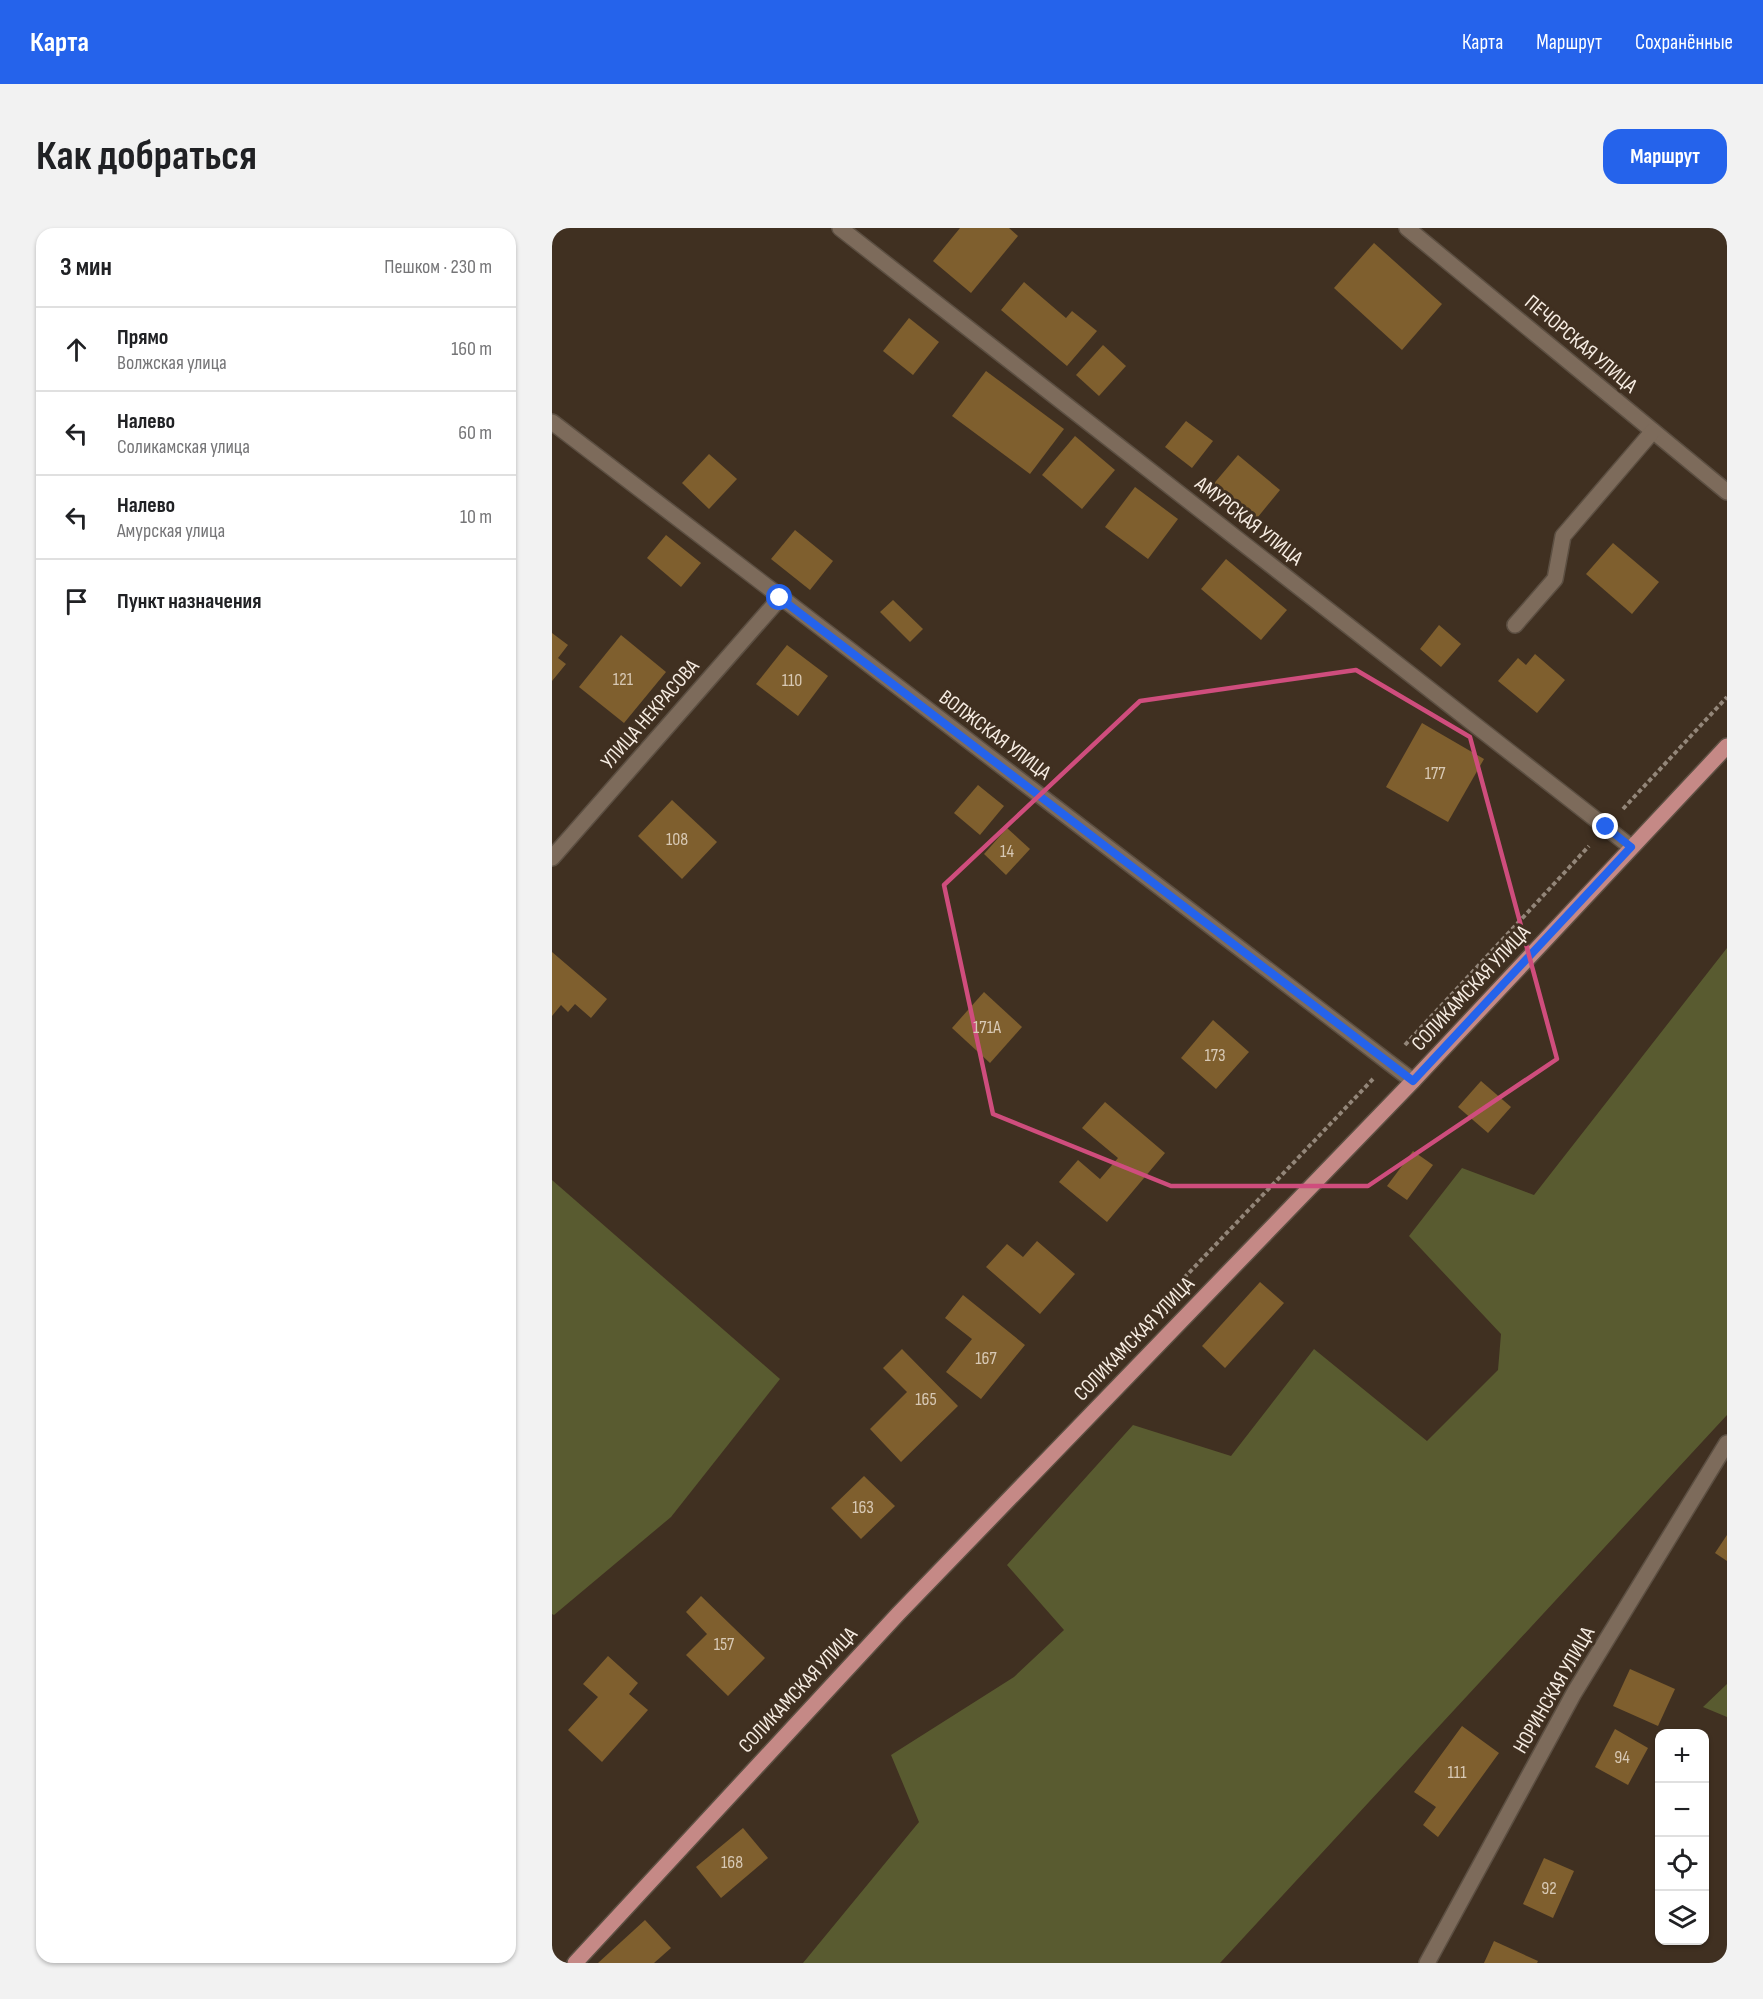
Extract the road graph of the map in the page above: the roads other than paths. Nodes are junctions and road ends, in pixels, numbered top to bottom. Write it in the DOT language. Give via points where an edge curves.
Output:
graph roads {
  1 [pos="840,228"];
  2 [pos="1407,228"];
  3 [pos="552,422"];
  4 [pos="1653,431"];
  5 [pos="1727,492"];
  6 [pos="780,598"];
  7 [pos="1515,625"];
  8 [pos="1727,746"];
  9 [pos="1631,847"];
  10 [pos="552,858"];
  11 [pos="1413,1081"];
  12 [pos="1727,1443"];
  13 [pos="575,1963"];
  14 [pos="1427,1963"];
  1 -- 9 [label="street, АМУРСКАЯ УЛИЦА"];
  2 -- 4 [label="street, ПЕЧОРСКАЯ УЛИЦА"];
  3 -- 6 [label="street, ВОЛЖСКАЯ УЛИЦА"];
  4 -- 5 [label="street, ПЕЧОРСКАЯ УЛИЦА"];
  4 -- 7 [label="street" via="1563,536 1555,579"];
  6 -- 10 [label="street, УЛИЦА НЕКРАСОВА"];
  6 -- 11 [label="street, ВОЛЖСКАЯ УЛИЦА"];
  8 -- 9 [label="main road, СОЛИКАМСКАЯ УЛИЦА"];
  9 -- 11 [label="main road, СОЛИКАМСКАЯ УЛИЦА"];
  11 -- 13 [label="main road, СОЛИКАМСКАЯ УЛИЦА" via="898,1614"];
  12 -- 14 [label="street, НОРИНСКАЯ УЛИЦА" via="1574,1693"];
}
